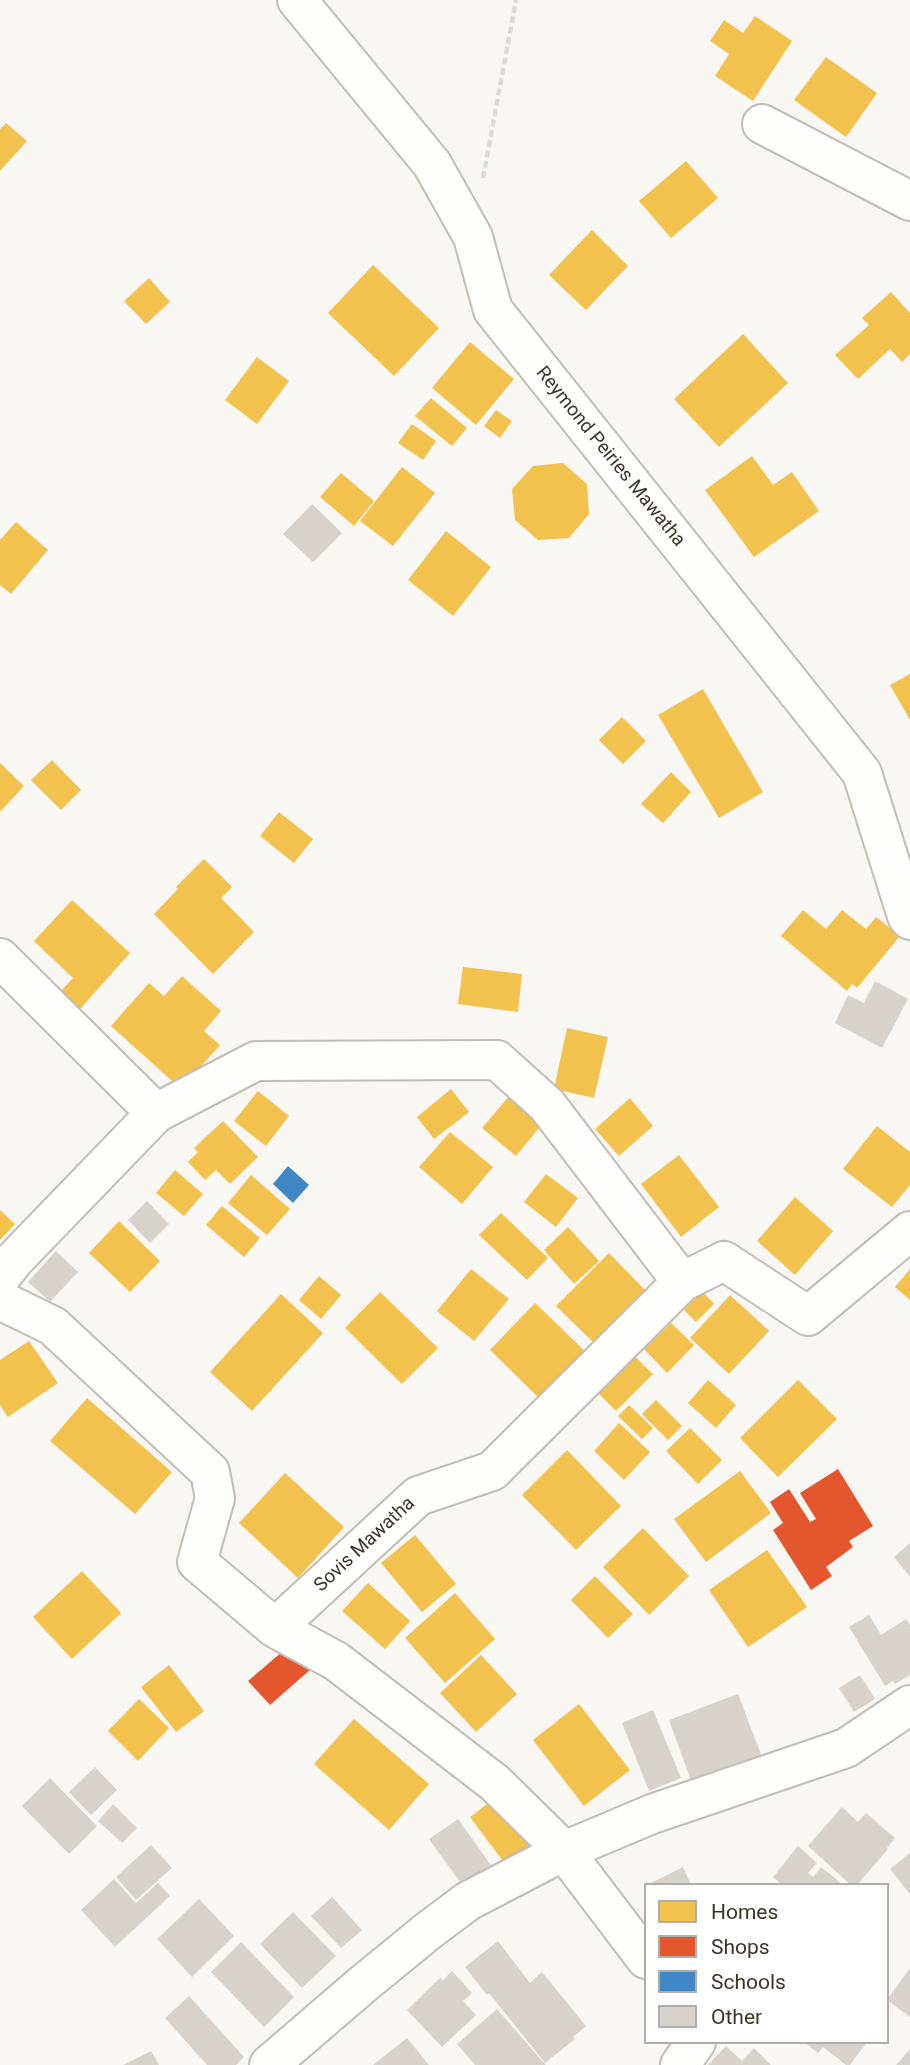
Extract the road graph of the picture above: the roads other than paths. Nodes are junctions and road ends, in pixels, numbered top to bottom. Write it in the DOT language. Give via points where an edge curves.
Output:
graph roads {
  1 [pos="297,0"];
  2 [pos="762,124"];
  3 [pos="910,201"];
  4 [pos="910,920"];
  5 [pos="0,958"];
  6 [pos="156,1113"];
  7 [pos="910,1231"];
  8 [pos="0,1279"];
  9 [pos="682,1282"];
  10 [pos="0,1300"];
  11 [pos="275,1628"];
  12 [pos="910,1705"];
  13 [pos="564,1851"];
  14 [pos="644,1956"];
  15 [pos="695,2044"];
  16 [pos="270,2065"];
  17 [pos="680,2065"];
  1 -- 4 [label="street, Reymond Peiries Mawatha" via="432,164 473,237 493,310 862,773"];
  2 -- 3 [label="street"];
  5 -- 6 [label="street"];
  6 -- 8 [label="street"];
  6 -- 9 [label="street" via="256,1061 496,1060 547,1105"];
  7 -- 9 [label="street, Sovis Mawatha" via="808,1316 724,1261"];
  9 -- 11 [label="street, Sovis Mawatha" via="492,1471 418,1496"];
  10 -- 11 [label="street" via="53,1326 210,1472 215,1498 197,1562"];
  11 -- 13 [label="street" via="336,1661 485,1775"];
  12 -- 13 [label="street" via="846,1748 652,1814"];
  13 -- 14 [label="street"];
  13 -- 16 [label="street" via="468,1901"];
  15 -- 17 [label="street"];
}
